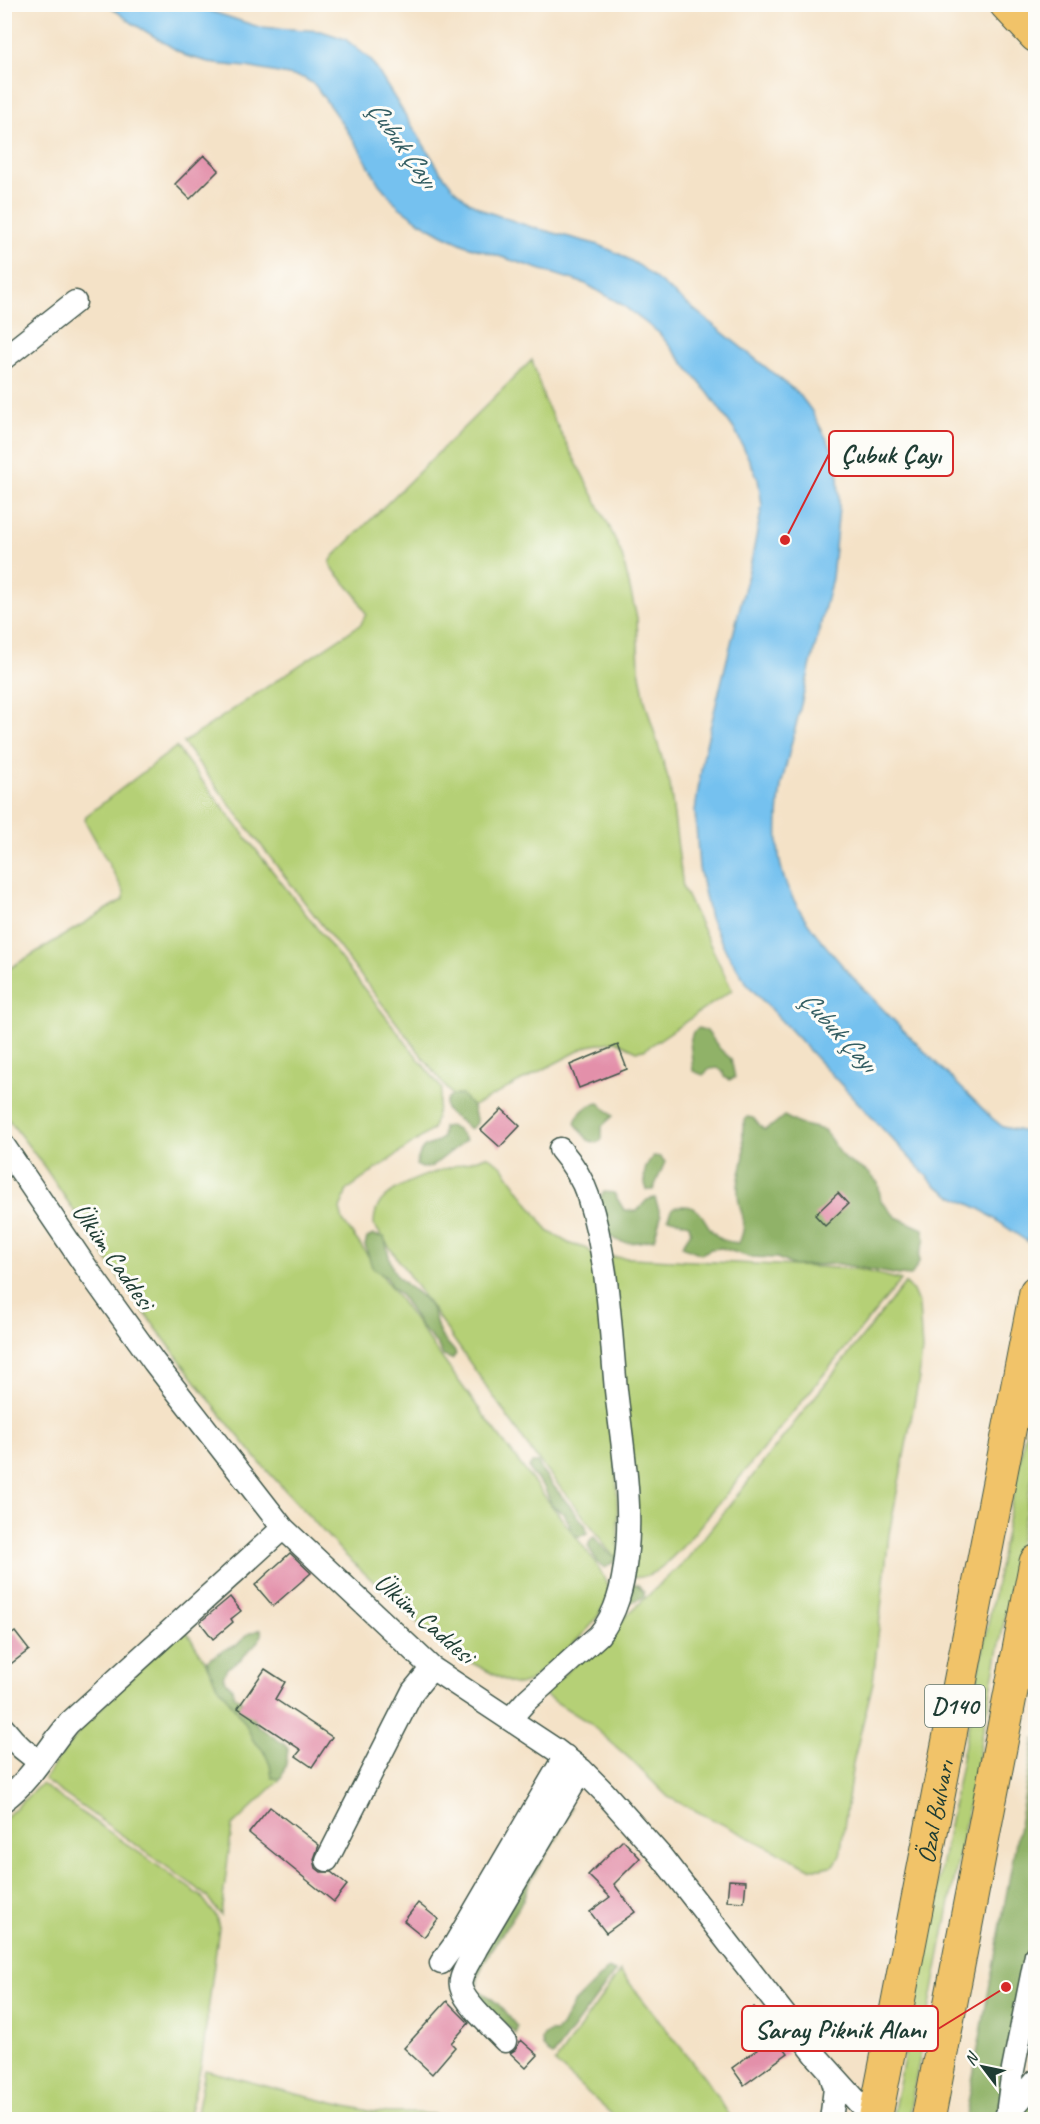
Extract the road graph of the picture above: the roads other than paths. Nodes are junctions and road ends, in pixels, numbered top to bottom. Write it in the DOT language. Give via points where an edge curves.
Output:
graph roads {
  1 [pos="1006,4"];
  2 [pos="1035,36"];
  3 [pos="75,302"];
  4 [pos="4,358"];
  5 [pos="4,1146"];
  6 [pos="560,1149"];
  7 [pos="1035,1292"];
  8 [pos="283,1528"];
  9 [pos="1035,1562"];
  10 [pos="432,1668"];
  11 [pos="510,1719"];
  12 [pos="4,1729"];
  13 [pos="40,1761"];
  14 [pos="573,1763"];
  15 [pos="4,1800"];
  16 [pos="327,1860"];
  17 [pos="1035,1955"];
  18 [pos="441,1963"];
  19 [pos="505,2040"];
  20 [pos="831,2073"];
  21 [pos="1035,2081"];
  22 [pos="1006,2117"];
  23 [pos="831,2120"];
  24 [pos="874,2120"];
  25 [pos="928,2120"];
  1 -- 2 [label="highway"];
  3 -- 4 [label="street"];
  5 -- 8 [label="street, Ülküm Caddesi" via="135,1335"];
  6 -- 11 [label="street" via="581,1178 588,1197 604,1272 628,1505 626,1558 617,1603 607,1625"];
  7 -- 24 [label="highway, Özal Bulvarı / D140"];
  8 -- 10 [label="street, Ülküm Caddesi"];
  8 -- 13 [label="street" via="69,1723"];
  9 -- 25 [label="highway, Özal Bulvarı / D140"];
  10 -- 11 [label="street, Ülküm Caddesi"];
  10 -- 16 [label="street" via="413,1691"];
  11 -- 14 [label="street, Ülküm Caddesi"];
  12 -- 13 [label="street" via="16,1745"];
  13 -- 15 [label="street" via="24,1783"];
  14 -- 18 [label="street"];
  14 -- 19 [label="street" via="461,1980 460,1989 466,1999"];
  14 -- 20 [label="street, Ülküm Caddesi" via="660,1855"];
  17 -- 22 [label="street"];
  20 -- 23 [label="street" via="835,2088"];
  20 -- 24 [label="street, Ülküm Caddesi"];
  21 -- 22 [label="street"];
}
